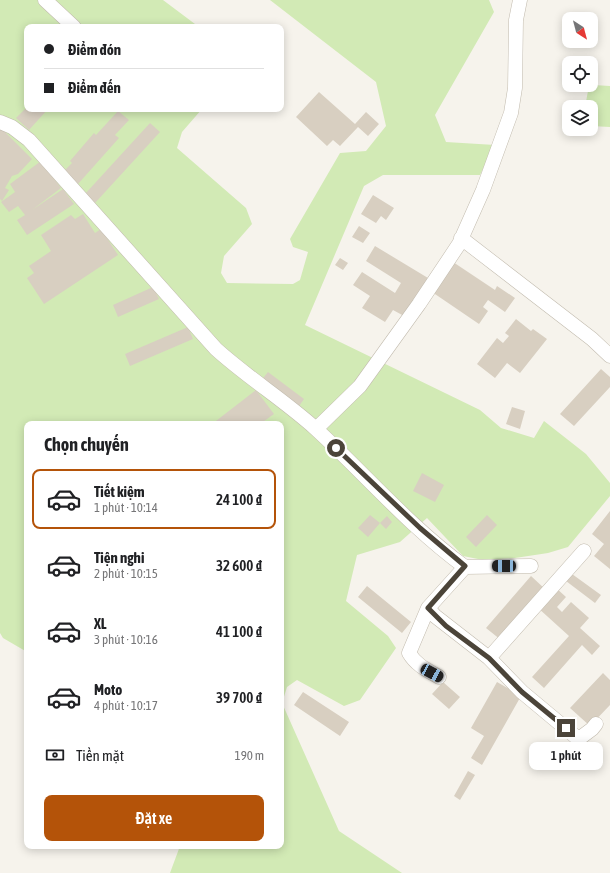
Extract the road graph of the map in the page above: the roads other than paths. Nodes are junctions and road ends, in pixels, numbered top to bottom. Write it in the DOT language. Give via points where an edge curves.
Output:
graph roads {
  1 [pos="45,0"];
  2 [pos="520,0"];
  3 [pos="71,24"];
  4 [pos="0,122"];
  5 [pos="461,238"];
  6 [pos="610,356"];
  7 [pos="316,429"];
  8 [pos="584,551"];
  9 [pos="465,566"];
  10 [pos="531,566"];
  11 [pos="428,608"];
  12 [pos="489,658"];
  13 [pos="439,677"];
  14 [pos="596,724"];
  1 -- 3 [label="street"];
  2 -- 5 [label="street" via="516,20 515,88 511,113 483,190"];
  4 -- 7 [label="street" via="12,127 29,140 216,349"];
  5 -- 6 [label="street" via="592,339"];
  5 -- 7 [label="street" via="419,304 360,386"];
  7 -- 9 [label="street" via="420,528"];
  8 -- 12 [label="street"];
  9 -- 10 [label="street"];
  9 -- 11 [label="street"];
  11 -- 12 [label="street" via="446,626"];
  11 -- 13 [label="street" via="409,653 424,669"];
  12 -- 14 [label="street" via="522,692 576,736 580,738"];
}
